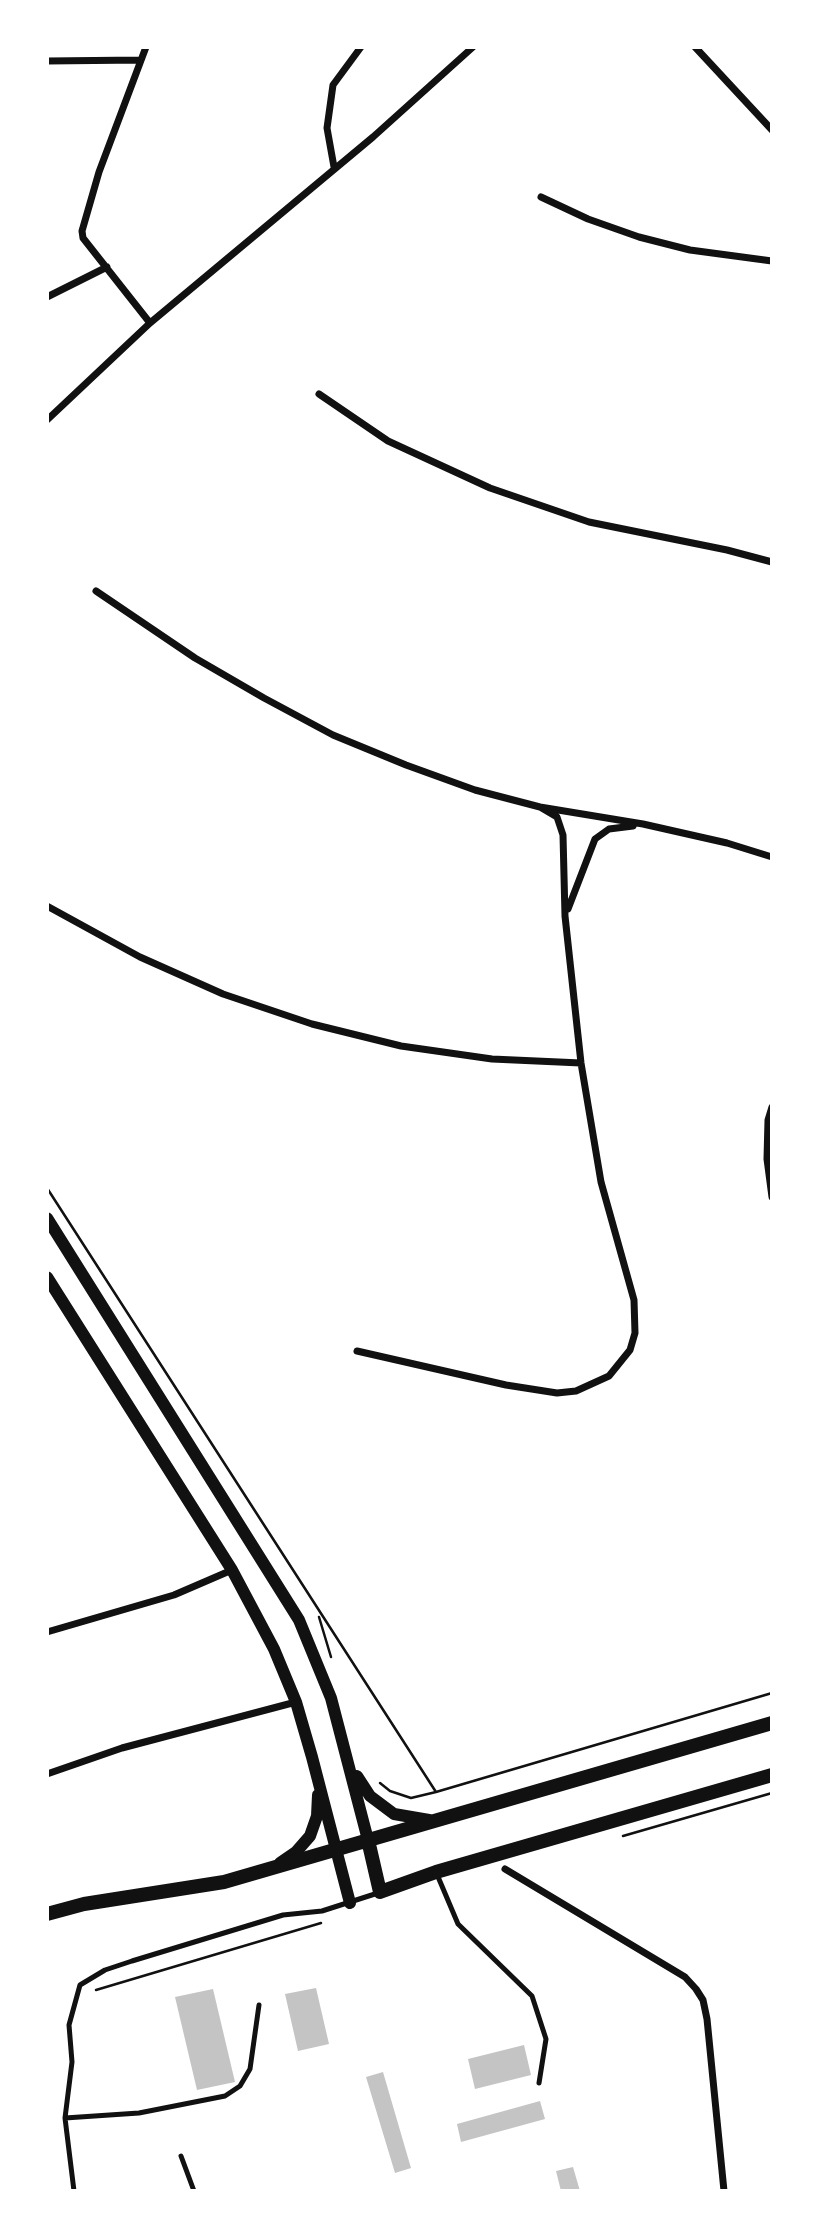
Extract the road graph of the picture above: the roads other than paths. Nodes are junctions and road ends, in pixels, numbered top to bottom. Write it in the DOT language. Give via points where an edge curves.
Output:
graph roads {
  1 [pos="146,47"];
  2 [pos="361,47"];
  3 [pos="473,47"];
  4 [pos="695,47"];
  5 [pos="141,60"];
  6 [pos="47,61"];
  7 [pos="772,130"];
  8 [pos="334,167"];
  9 [pos="541,197"];
  10 [pos="772,261"];
  11 [pos="107,267"];
  12 [pos="47,297"];
  13 [pos="150,323"];
  14 [pos="319,394"];
  15 [pos="47,420"];
  16 [pos="772,562"];
  17 [pos="96,591"];
  18 [pos="540,807"];
  19 [pos="642,824"];
  20 [pos="772,857"];
  21 [pos="47,906"];
  22 [pos="565,916"];
  23 [pos="581,1063"];
  24 [pos="772,1107"];
  25 [pos="772,1197"];
  26 [pos="47,1218"];
  27 [pos="47,1277"];
  28 [pos="357,1351"];
  29 [pos="232,1570"];
  30 [pos="47,1632"];
  31 [pos="296,1702"];
  32 [pos="772,1723"];
  33 [pos="346,1754"];
  34 [pos="312,1757"];
  35 [pos="47,1774"];
  36 [pos="772,1775"];
  37 [pos="442,1820"];
  38 [pos="368,1840"];
  39 [pos="337,1849"];
  40 [pos="267,1869"];
  41 [pos="505,1869"];
  42 [pos="436,1872"];
  43 [pos="380,1892"];
  44 [pos="350,1903"];
  45 [pos="47,1914"];
  46 [pos="259,2006"];
  47 [pos="539,2083"];
  48 [pos="65,2118"];
  49 [pos="181,2156"];
  50 [pos="74,2191"];
  51 [pos="194,2191"];
  52 [pos="724,2191"];
  1 -- 5 [label="street"];
  2 -- 8 [label="street" via="333,85 327,128"];
  3 -- 8 [label="street"];
  4 -- 7 [label="street"];
  5 -- 6 [label="street"];
  5 -- 11 [label="street" via="82,231"];
  8 -- 13 [label="street"];
  9 -- 10 [label="street" via="639,237 690,250"];
  11 -- 12 [label="street"];
  11 -- 13 [label="street"];
  13 -- 15 [label="street"];
  14 -- 16 [label="street" via="388,441 490,488 589,522"];
  17 -- 18 [label="street" via="195,658 333,735 475,790"];
  18 -- 19 [label="street"];
  18 -- 22 [label="street" via="556,817 563,835"];
  19 -- 20 [label="street"];
  19 -- 22 [label="street" via="609,829 595,839"];
  21 -- 23 [label="street" via="140,957 223,994 312,1024 401,1046 492,1059"];
  22 -- 23 [label="street"];
  23 -- 28 [label="street" via="601,1182 636,1315 635,1333 621,1363 595,1385 557,1393"];
  24 -- 25 [label="street" via="767,1159"];
  26 -- 33 [label="street" via="299,1620 331,1698"];
  27 -- 29 [label="street"];
  29 -- 30 [label="street" via="174,1595"];
  29 -- 31 [label="street"];
  31 -- 34 [label="street"];
  31 -- 35 [label="street" via="122,1748"];
  32 -- 37 [label="main road"];
  33 -- 37 [label="street" via="360,1782 380,1806 408,1819"];
  33 -- 38 [label="street"];
  34 -- 39 [label="street"];
  34 -- 40 [label="street" via="318,1805 314,1826 296,1852"];
  36 -- 42 [label="main road"];
  37 -- 38 [label="main road"];
  38 -- 39 [label="main road"];
  38 -- 43 [label="main road"];
  39 -- 40 [label="main road"];
  39 -- 44 [label="street"];
  40 -- 45 [label="main road" via="177,1892 84,1904"];
  41 -- 52 [label="street" via="685,1977 696,1989 707,2019"];
  42 -- 43 [label="main road"];
  42 -- 47 [label="lane" via="458,1924 532,1996 545,2039"];
  43 -- 44 [label="lane"];
  44 -- 48 [label="lane" via="283,1915 157,1953 105,1970 80,1985 69,2025 72,2062"];
  46 -- 48 [label="lane" via="250,2069 240,2086 225,2096 139,2113"];
  48 -- 50 [label="lane"];
  49 -- 51 [label="lane"];
}
